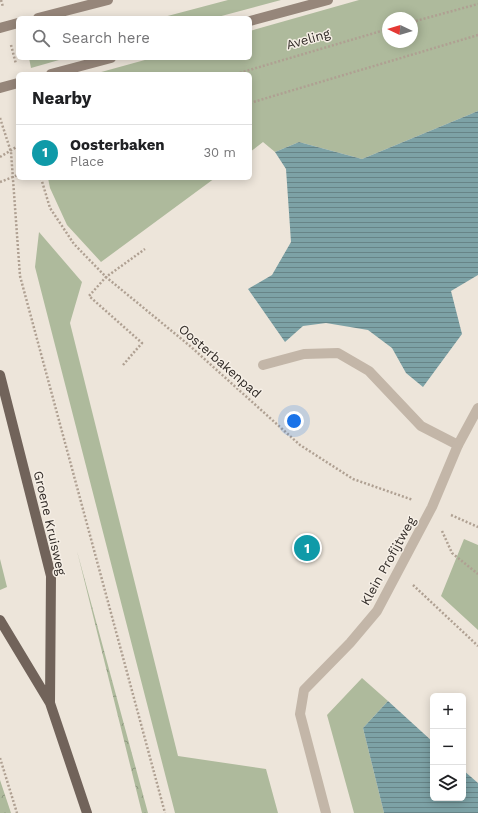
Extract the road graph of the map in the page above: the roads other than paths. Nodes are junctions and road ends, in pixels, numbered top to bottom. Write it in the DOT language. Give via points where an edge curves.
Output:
graph roads {
  1 [pos="108,0"];
  2 [pos="328,0"];
  3 [pos="46,16"];
  4 [pos="252,20"];
  5 [pos="16,24"];
  6 [pos="0,28"];
  7 [pos="104,60"];
  8 [pos="58,72"];
  9 [pos="16,84"];
  10 [pos="0,88"];
  11 [pos="263,365"];
  12 [pos="0,375"];
  13 [pos="478,408"];
  14 [pos="458,445"];
  15 [pos="0,620"];
  16 [pos="50,703"];
  17 [pos="87,813"];
  18 [pos="326,813"];
  1 -- 3 [label="main road"];
  2 -- 4 [label="main road"];
  5 -- 6 [label="main road"];
  7 -- 8 [label="main road"];
  9 -- 10 [label="main road"];
  11 -- 14 [label="street" via="304,354 338,353 369,371 421,426"];
  12 -- 16 [label="main road, Groene Kruisweg" via="52,576"];
  13 -- 14 [label="street, Klein Profijtweg"];
  14 -- 18 [label="street, Klein Profijtweg" via="432,507 377,611 304,690 300,714"];
  15 -- 16 [label="main road, Groene Kruisweg"];
  16 -- 17 [label="main road, Groene Kruisweg"];
}
